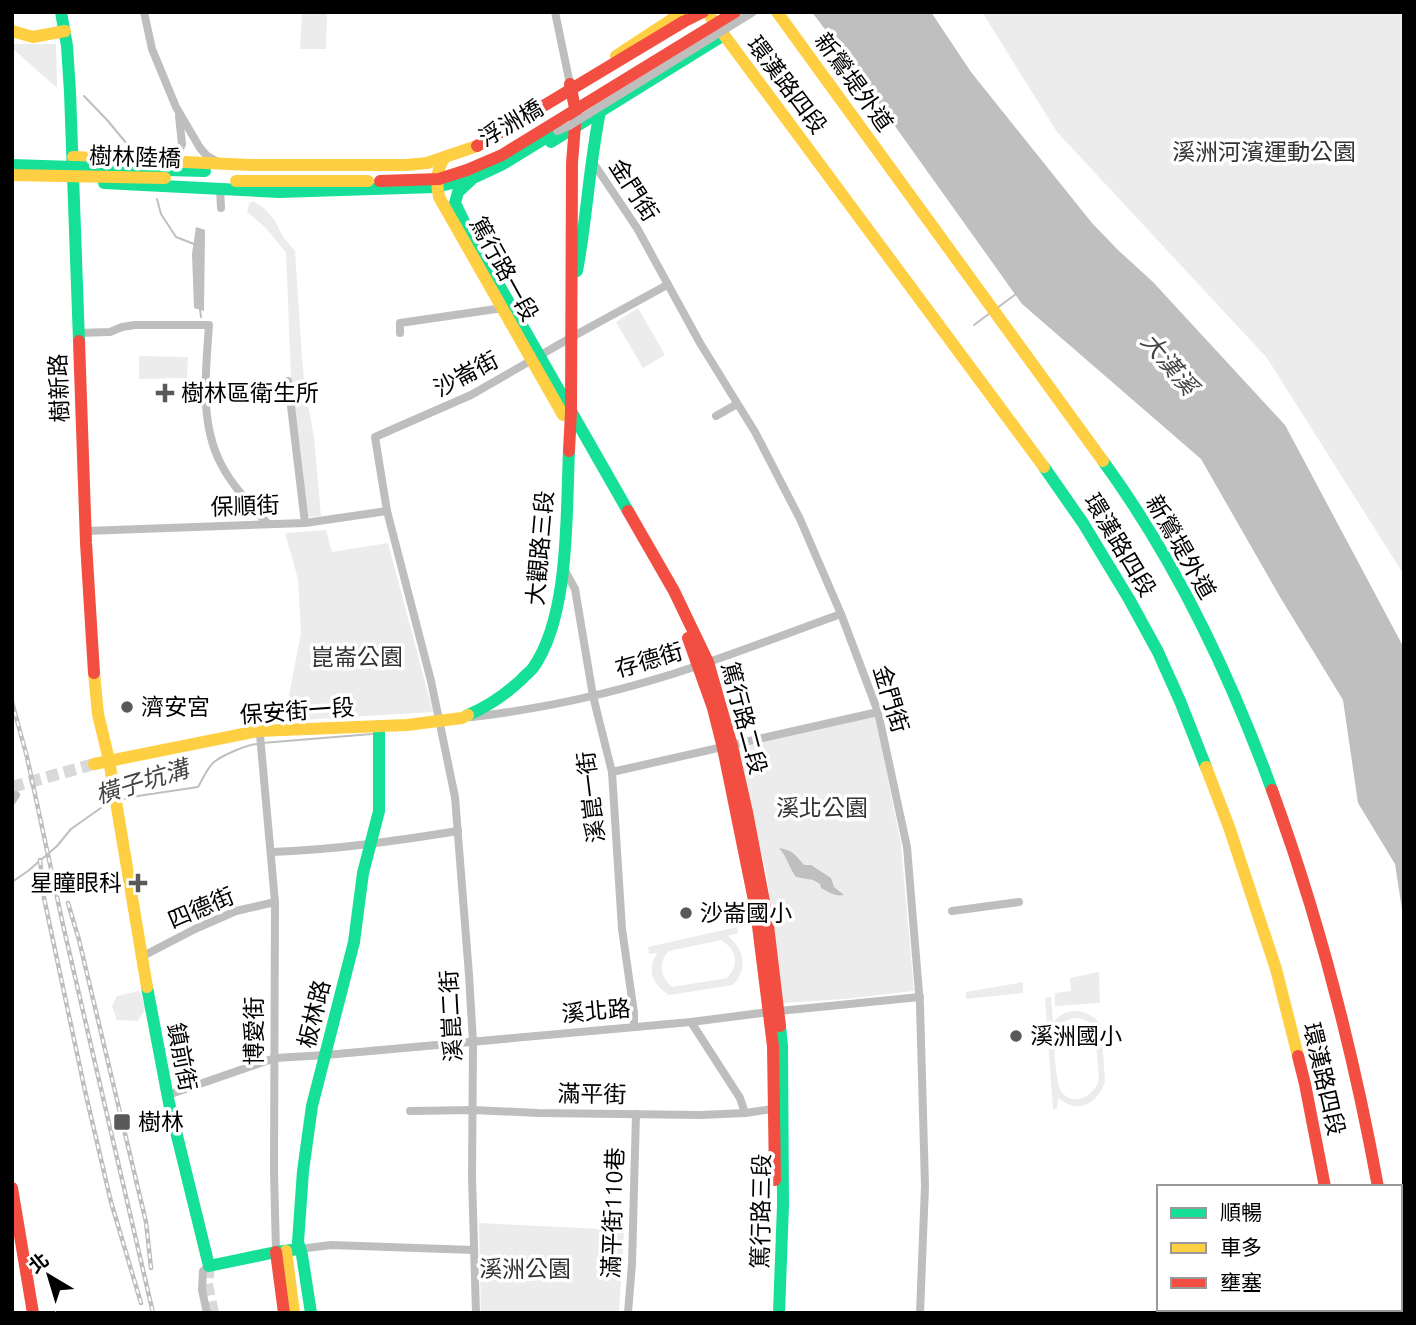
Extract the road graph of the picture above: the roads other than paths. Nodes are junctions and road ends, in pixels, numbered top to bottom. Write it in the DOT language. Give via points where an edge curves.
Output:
graph roads {
  1 [pos="61,12"];
  2 [pos="144,12"];
  3 [pos="555,12"];
  4 [pos="696,12"];
  5 [pos="705,12"];
  6 [pos="716,12"];
  7 [pos="737,12"];
  8 [pos="753,12"];
  9 [pos="777,12"];
  10 [pos="683,17"];
  11 [pos="12,31"];
  12 [pos="65,31"];
  13 [pos="649,35"];
  14 [pos="724,35"];
  15 [pos="672,67"];
  16 [pos="570,84"];
  17 [pos="176,107"];
  18 [pos="600,112"];
  19 [pos="576,126"];
  20 [pos="557,131"];
  21 [pos="73,157"];
  22 [pos="445,157"];
  23 [pos="592,161"];
  24 [pos="427,163"];
  25 [pos="231,164"];
  26 [pos="405,165"];
  27 [pos="12,166"];
  28 [pos="164,170"];
  29 [pos="12,175"];
  30 [pos="257,177"];
  31 [pos="380,177"];
  32 [pos="472,178"];
  33 [pos="73,181"];
  34 [pos="436,187"];
  35 [pos="220,188"];
  36 [pos="297,191"];
  37 [pos="221,208"];
  38 [pos="586,217"];
  39 [pos="572,219"];
  40 [pos="667,285"];
  41 [pos="572,299"];
  42 [pos="503,309"];
  43 [pos="78,333"];
  44 [pos="400,334"];
  45 [pos="572,337"];
  46 [pos="536,358"];
  47 [pos="288,381"];
  48 [pos="737,404"];
  49 [pos="571,412"];
  50 [pos="716,416"];
  51 [pos="570,428"];
  52 [pos="375,437"];
  53 [pos="387,511"];
  54 [pos="305,523"];
  55 [pos="268,524"];
  56 [pos="86,531"];
  57 [pos="564,567"];
  58 [pos="841,614"];
  59 [pos="704,664"];
  60 [pos="593,696"];
  61 [pos="878,712"];
  62 [pos="462,718"];
  63 [pos="438,720"];
  64 [pos="379,726"];
  65 [pos="259,733"];
  66 [pos="727,747"];
  67 [pos="109,760"];
  68 [pos="94,764"];
  69 [pos="612,772"];
  70 [pos="458,831"];
  71 [pos="371,845"];
  72 [pos="271,852"];
  73 [pos="275,902"];
  74 [pos="1018,902"];
  75 [pos="952,911"];
  76 [pos="143,956"];
  77 [pos="920,997"];
  78 [pos="774,1012"];
  79 [pos="691,1022"];
  80 [pos="634,1027"];
  81 [pos="473,1042"];
  82 [pos="326,1055"];
  83 [pos="275,1058"];
  84 [pos="167,1095"];
  85 [pos="778,1109"];
  86 [pos="473,1110"];
  87 [pos="410,1111"];
  88 [pos="745,1113"];
  89 [pos="636,1114"];
  90 [pos="1325,1185"];
  91 [pos="1378,1185"];
  92 [pos="13,1195"];
  93 [pos="287,1250"];
  94 [pos="474,1251"];
  95 [pos="18,1262"];
  96 [pos="209,1266"];
  97 [pos="33,1313"];
  98 [pos="207,1313"];
  99 [pos="284,1313"];
  100 [pos="294,1313"];
  101 [pos="311,1313"];
  102 [pos="476,1313"];
  103 [pos="628,1313"];
  104 [pos="771,1313"];
  105 [pos="779,1313"];
  106 [pos="920,1313"];
  1 -- 12 [label="street, 樹新路"];
  2 -- 17 [label="street" via="152,49"];
  3 -- 16 [label="street"];
  4 -- 10 [label="street"];
  5 -- 10 [label="street"];
  5 -- 14 [label="street, 環漢路四段"];
  6 -- 31 [label="street, 浮洲橋" via="474,160 440,171"];
  7 -- 20 [label="street, bridge" via="720,29"];
  7 -- 31 [label="street, 浮洲橋, bridge" via="477,167 431,180"];
  8 -- 20 [label="street, bridge"];
  9 -- 91 [label="street, 新鶯堤外道" via="1112,473 1207,636 1272,790 1321,936 1348,1037"];
  10 -- 13 [label="street"];
  10 -- 22 [label="street, bridge" via="477,145"];
  11 -- 12 [label="street" via="42,37"];
  12 -- 21 [label="street, 樹新路"];
  13 -- 15 [label="street" via="656,32 675,57"];
  13 -- 16 [label="street"];
  14 -- 15 [label="street"];
  14 -- 90 [label="street, 環漢路四段" via="1066,497 1158,652 1229,827 1276,969"];
  15 -- 18 [label="street"];
  16 -- 19 [label="street, 大觀路三段"];
  16 -- 24 [label="street"];
  17 -- 25 [label="street" via="207,156"];
  17 -- 28 [label="street" via="182,144"];
  18 -- 19 [label="street"];
  18 -- 23 [label="street, 大觀路三段"];
  19 -- 32 [label="street" via="507,171"];
  19 -- 39 [label="street, 大觀路三段"];
  20 -- 32 [label="street"];
  21 -- 28 [label="street"];
  21 -- 33 [label="street, 樹新路"];
  22 -- 24 [label="street"];
  22 -- 34 [label="street" via="436,173"];
  23 -- 38 [label="street, 大觀路三段"];
  23 -- 40 [label="street, 金門街" via="637,228"];
  24 -- 26 [label="street"];
  25 -- 26 [label="street"];
  25 -- 28 [label="street"];
  26 -- 30 [label="street"];
  27 -- 28 [label="street, 樹林陸橋, bridge"];
  28 -- 29 [label="street, 樹林陸橋, bridge"];
  28 -- 30 [label="street, 樹林陸橋"];
  30 -- 31 [label="street, 浮洲橋"];
  30 -- 36 [label="street"];
  32 -- 34 [label="street"];
  32 -- 46 [label="street, 篤行路一段" via="458,192 455,204"];
  33 -- 35 [label="street"];
  33 -- 43 [label="street, 樹新路"];
  34 -- 36 [label="street"];
  34 -- 42 [label="street, 篤行路一段"];
  35 -- 36 [label="street"];
  35 -- 37 [label="street"];
  38 -- 39 [label="street" via="578,222"];
  38 -- 41 [label="street, 大觀路三段"];
  39 -- 41 [label="street, 大觀路三段"];
  40 -- 45 [label="street, 沙崙街"];
  40 -- 48 [label="street, 金門街"];
  41 -- 45 [label="street, 大觀路三段"];
  42 -- 44 [label="street" via="400,323"];
  42 -- 46 [label="street, 篤行路一段"];
  43 -- 55 [label="street" via="135,325 209,324 206,367 211,439 221,465"];
  43 -- 56 [label="street, 樹新路"];
  45 -- 46 [label="street, 沙崙街"];
  45 -- 49 [label="street, 大觀路三段"];
  46 -- 49 [label="street, 篤行路一段"];
  46 -- 51 [label="street, 篤行路一段"];
  46 -- 52 [label="street, 沙崙街" via="471,396"];
  47 -- 54 [label="street, 保順街"];
  48 -- 50 [label="street"];
  48 -- 58 [label="street, 金門街" via="800,519"];
  49 -- 51 [label="street, 大觀路三段"];
  49 -- 59 [label="street, 篤行路二段" via="672,587"];
  51 -- 57 [label="street, 大觀路三段"];
  51 -- 59 [label="street, 篤行路二段"];
  52 -- 53 [label="street, 溪崑二街"];
  53 -- 54 [label="street"];
  53 -- 63 [label="street, 溪崑二街"];
  54 -- 55 [label="street, 保順街"];
  55 -- 56 [label="street, 保順街"];
  56 -- 67 [label="street, 樹新路" via="96,701"];
  57 -- 60 [label="street, 溪崑一街" via="575,589"];
  57 -- 62 [label="street, 大觀路三段" via="558,607 533,668 497,700"];
  58 -- 59 [label="street, 存德街"];
  58 -- 61 [label="street, 金門街"];
  59 -- 60 [label="street, 存德街"];
  59 -- 66 [label="street, 篤行路二段"];
  60 -- 62 [label="street, 存德街"];
  60 -- 69 [label="street, 溪崑一街"];
  61 -- 66 [label="street"];
  61 -- 77 [label="street, 金門街" via="907,847"];
  62 -- 63 [label="street, 大觀路三段"];
  63 -- 64 [label="street, 大觀路三段"];
  63 -- 70 [label="street, 溪崑二街"];
  64 -- 65 [label="street, 保安街一段"];
  64 -- 71 [label="street, 板林路" via="379,811"];
  65 -- 67 [label="street, 保安街一段"];
  65 -- 72 [label="street, 博愛街"];
  66 -- 69 [label="street"];
  66 -- 78 [label="street, 篤行路二段"];
  67 -- 68 [label="street, 保安街一段"];
  67 -- 76 [label="street, 鎮前街"];
  69 -- 80 [label="street, 溪崑一街" via="622,929"];
  70 -- 71 [label="street"];
  70 -- 81 [label="street, 溪崑二街"];
  71 -- 72 [label="street"];
  71 -- 82 [label="street, 板林路" via="354,942"];
  72 -- 73 [label="street, 博愛街"];
  73 -- 76 [label="street, 四德街" via="236,911"];
  73 -- 83 [label="street, 博愛街"];
  74 -- 75 [label="street"];
  76 -- 84 [label="street, 鎮前街"];
  77 -- 78 [label="street, 溪北路"];
  77 -- 106 [label="street, 金門街" via="925,1186"];
  78 -- 79 [label="street, 溪北路"];
  78 -- 85 [label="street, 篤行路二段"];
  79 -- 80 [label="street, 溪北路"];
  79 -- 88 [label="street"];
  80 -- 81 [label="street, 溪北路"];
  81 -- 82 [label="street, 溪北路"];
  81 -- 86 [label="street, 溪崑二街"];
  82 -- 83 [label="street, 溪北路"];
  82 -- 93 [label="street, 板林路" via="312,1106"];
  83 -- 84 [label="street, 溪北路"];
  83 -- 93 [label="street, 博愛街" via="274,1172"];
  84 -- 96 [label="street, 鎮前街"];
  85 -- 88 [label="street, 滿平街"];
  85 -- 104 [label="street, 篤行路三段"];
  85 -- 105 [label="street, 篤行路三段" via="783,1205"];
  86 -- 87 [label="street, 滿平街"];
  86 -- 89 [label="street, 滿平街"];
  86 -- 94 [label="street, 溪崑二街"];
  88 -- 89 [label="street, 滿平街"];
  89 -- 103 [label="street, 滿平街110巷"];
  92 -- 95 [label="street"];
  93 -- 94 [label="street" via="331,1245"];
  93 -- 96 [label="street"];
  93 -- 99 [label="street, 博愛街"];
  93 -- 100 [label="street, 博愛街"];
  93 -- 101 [label="street, 板林路" via="302,1255"];
  94 -- 102 [label="street, 溪崑二街"];
  95 -- 97 [label="street"];
  96 -- 98 [label="street, 鎮前街" via="203,1271 202,1290"];
}
